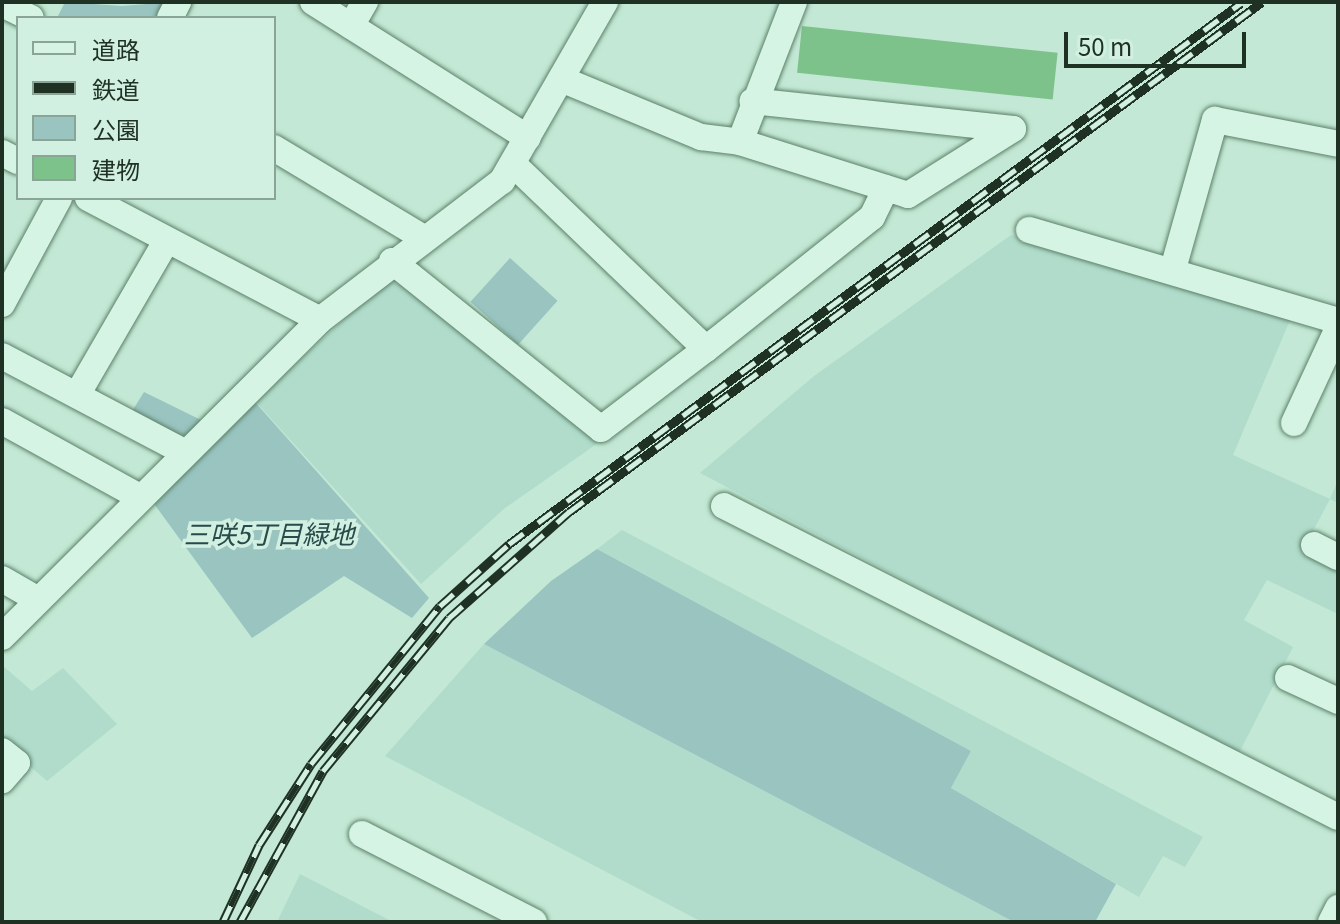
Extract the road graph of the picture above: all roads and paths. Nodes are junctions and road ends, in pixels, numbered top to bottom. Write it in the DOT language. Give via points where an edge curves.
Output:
graph roads {
  1 [pos="313,2"];
  2 [pos="365,2"];
  3 [pos="605,2"];
  4 [pos="794,2"];
  5 [pos="2,4"];
  6 [pos="27,16"];
  7 [pos="351,26"];
  8 [pos="561,79"];
  9 [pos="753,101"];
  10 [pos="528,138"];
  11 [pos="740,142"];
  12 [pos="1338,144"];
  13 [pos="276,149"];
  14 [pos="514,165"];
  15 [pos="897,192"];
  16 [pos="58,200"];
  17 [pos="92,200"];
  18 [pos="1029,230"];
  19 [pos="424,238"];
  20 [pos="167,240"];
  21 [pos="392,261"];
  22 [pos="1173,269"];
  23 [pos="2,304"];
  24 [pos="320,320"];
  25 [pos="1338,321"];
  26 [pos="1338,328"];
  27 [pos="706,349"];
  28 [pos="2,356"];
  29 [pos="77,395"];
  30 [pos="2,421"];
  31 [pos="1294,423"];
  32 [pos="186,453"];
  33 [pos="138,496"];
  34 [pos="724,506"];
  35 [pos="1314,545"];
  36 [pos="1338,557"];
  37 [pos="2,579"];
  38 [pos="36,599"];
  39 [pos="2,637"];
  40 [pos="1288,678"];
  41 [pos="1338,701"];
  42 [pos="2,751"];
  43 [pos="2,780"];
  44 [pos="1338,817"];
  45 [pos="362,834"];
  46 [pos="1338,908"];
  47 [pos="534,922"];
  48 [pos="1331,922"];
  1 -- 7 [label="street"];
  2 -- 7 [label="street"];
  3 -- 8 [label="street"];
  4 -- 9 [label="street"];
  5 -- 6 [label="street"];
  7 -- 10 [label="street"];
  8 -- 10 [label="street"];
  8 -- 11 [label="street" via="701,137"];
  9 -- 11 [label="street"];
  9 -- 15 [label="street" via="1013,129"];
  10 -- 14 [label="street"];
  11 -- 15 [label="street"];
  12 -- 22 [label="street" via="1215,120"];
  13 -- 19 [label="street"];
  14 -- 19 [label="street"];
  14 -- 27 [label="street"];
  15 -- 27 [label="street"];
  16 -- 23 [label="street"];
  17 -- 20 [label="street"];
  18 -- 22 [label="street"];
  19 -- 21 [label="street"];
  20 -- 24 [label="street"];
  20 -- 29 [label="street"];
  21 -- 24 [label="street"];
  21 -- 27 [label="street" via="601,429"];
  22 -- 25 [label="street"];
  24 -- 32 [label="street"];
  26 -- 31 [label="street"];
  28 -- 29 [label="street"];
  29 -- 32 [label="street"];
  30 -- 33 [label="street"];
  32 -- 33 [label="street"];
  33 -- 38 [label="street"];
  34 -- 44 [label="street"];
  35 -- 36 [label="street"];
  37 -- 38 [label="street"];
  38 -- 39 [label="street"];
  40 -- 41 [label="street"];
  42 -- 43 [label="street" via="17,763"];
  45 -- 47 [label="street"];
  46 -- 48 [label="street"];
}
